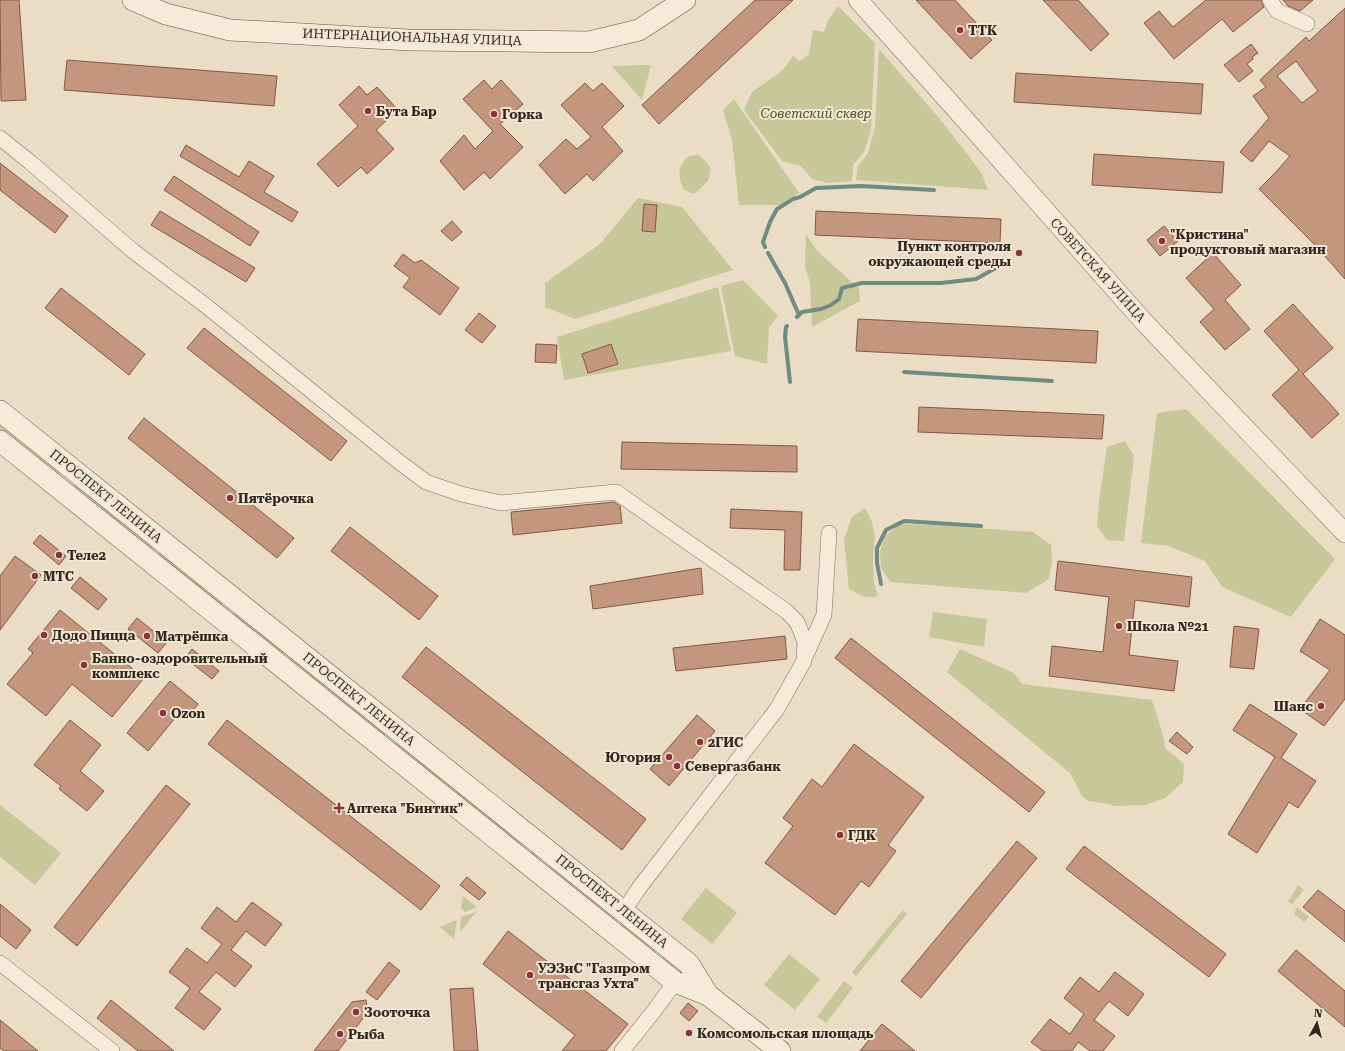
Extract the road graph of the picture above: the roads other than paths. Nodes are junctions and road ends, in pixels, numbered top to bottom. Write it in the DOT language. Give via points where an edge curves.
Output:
graph roads {
  1 [pos="133,0"];
  2 [pos="685,0"];
  3 [pos="858,0"];
  4 [pos="1270,0"];
  5 [pos="1307,24"];
  6 [pos="0,138"];
  7 [pos="0,411"];
  8 [pos="0,441"];
  9 [pos="829,533"];
  10 [pos="1345,533"];
  11 [pos="804,661"];
  12 [pos="624,911"];
  13 [pos="0,963"];
  14 [pos="675,982"];
  15 [pos="708,995"];
  16 [pos="112,1051"];
  17 [pos="622,1051"];
  18 [pos="780,1051"];
  1 -- 2 [label="main road, ИНТЕРНАЦИОНАЛЬНАЯ УЛИЦА" via="166,14 230,30 409,40 589,42 640,30"];
  3 -- 10 [label="street, СОВЕТСКАЯ УЛИЦА" via="1144,322"];
  4 -- 5 [label="street" via="1277,11"];
  6 -- 11 [label="street" via="133,251 206,305 426,482 461,494 501,503 616,492 786,611 797,622 805,642"];
  7 -- 12 [label="main road, ПРОСПЕКТ ЛЕНИНА"];
  8 -- 14 [label="main road, ПРОСПЕКТ ЛЕНИНА"];
  9 -- 11 [label="street" via="824,615"];
  11 -- 12 [label="street" via="777,709"];
  12 -- 15 [label="main road, ПРОСПЕКТ ЛЕНИНА" via="689,964"];
  13 -- 16 [label="street"];
  14 -- 15 [label="main road, ПРОСПЕКТ ЛЕНИНА"];
  14 -- 17 [label="street"];
  15 -- 18 [label="main road, ПРОСПЕКТ ЛЕНИНА"];
}
